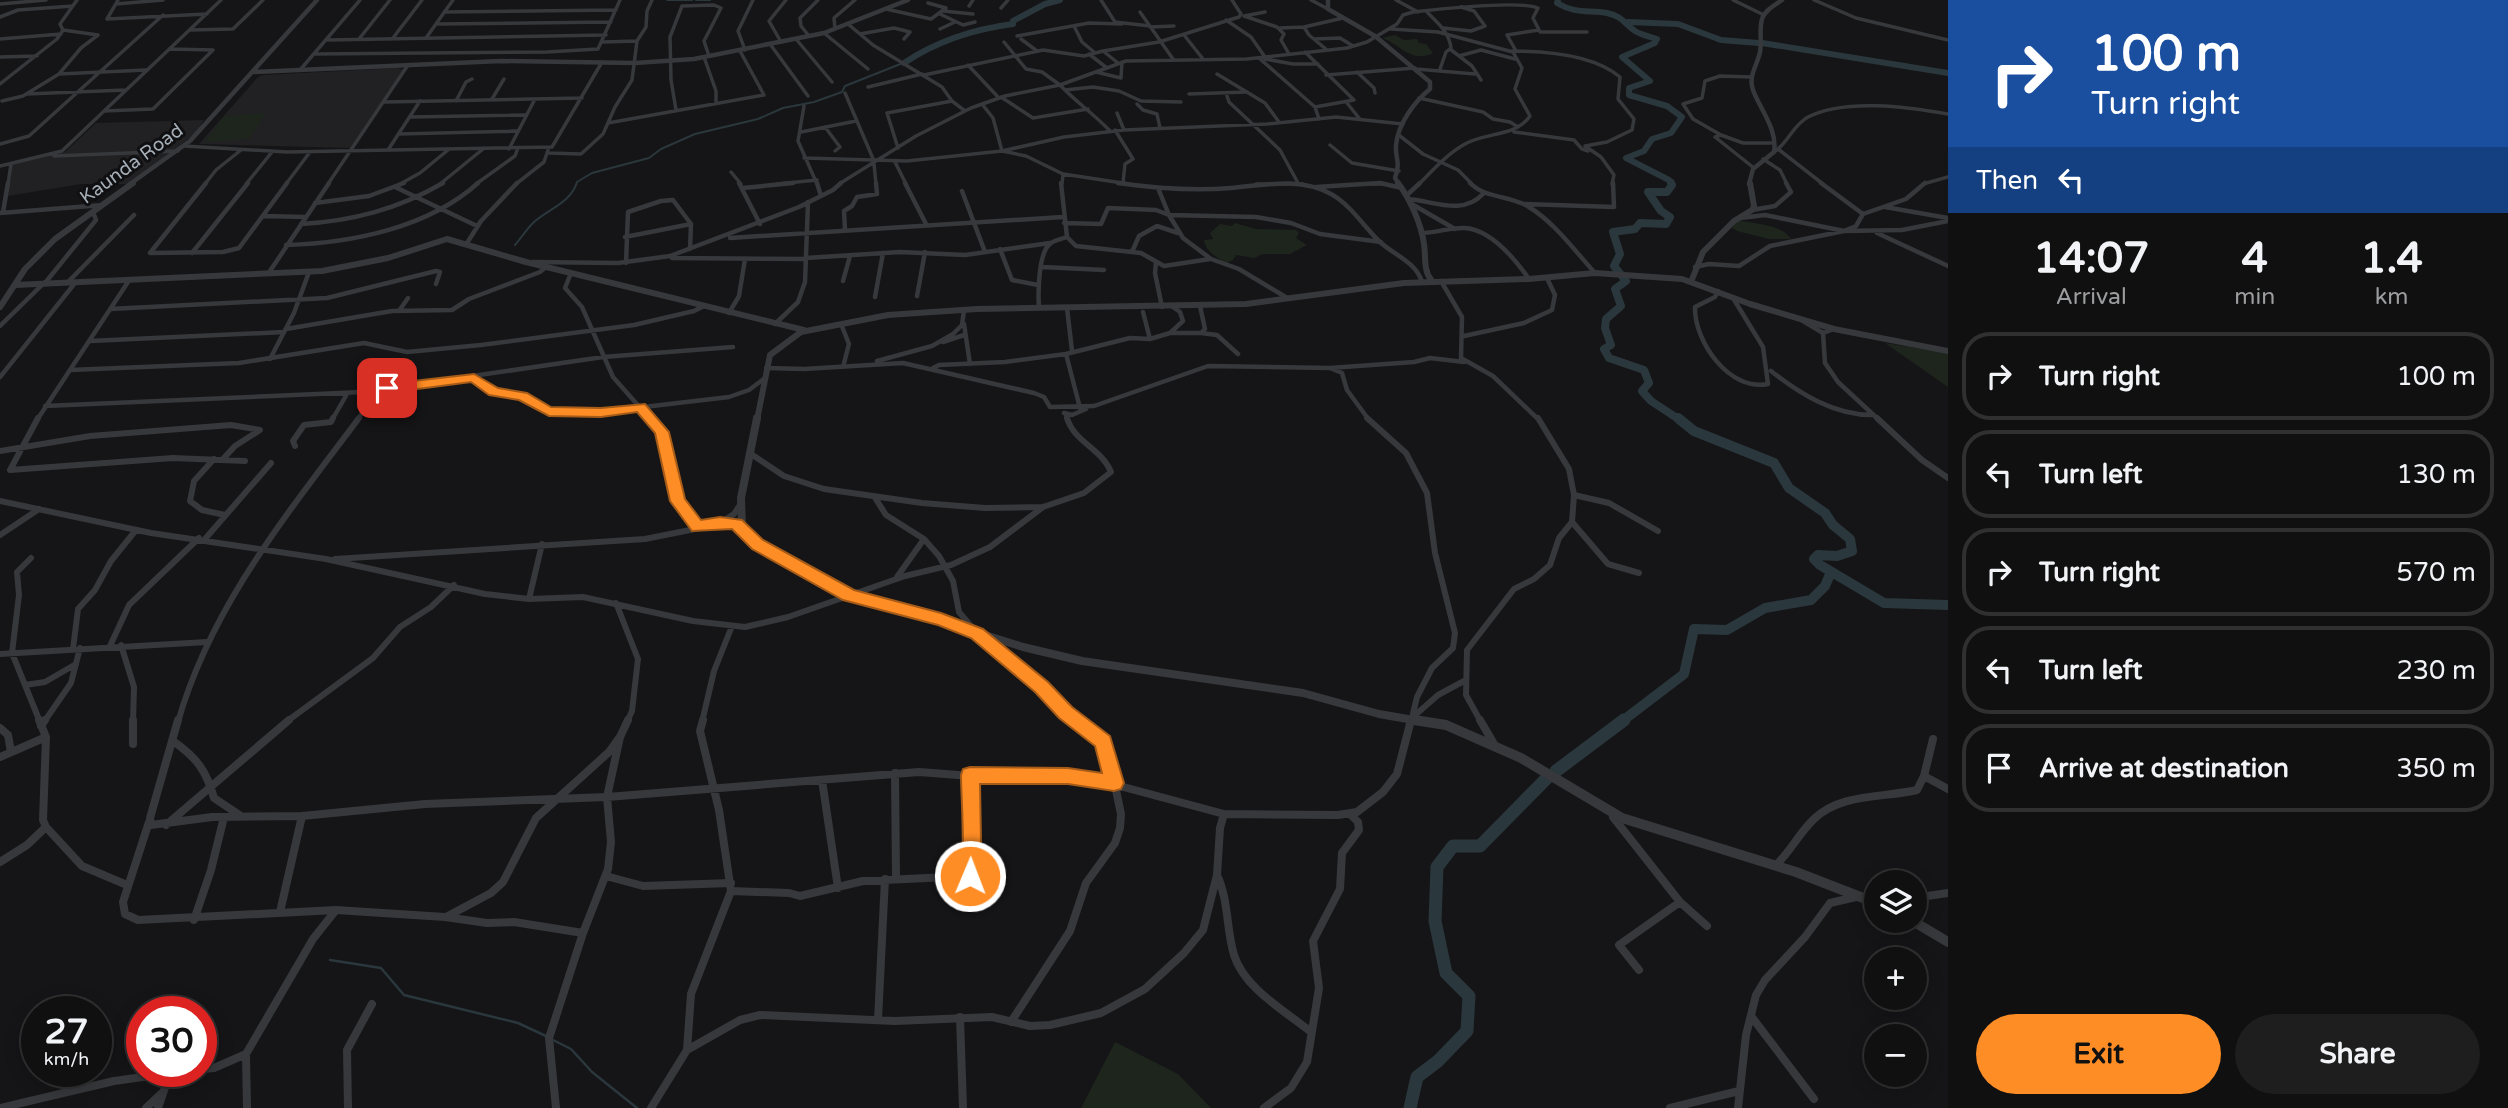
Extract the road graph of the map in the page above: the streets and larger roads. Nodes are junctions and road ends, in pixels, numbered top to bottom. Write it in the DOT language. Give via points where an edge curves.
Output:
graph roads {
  1 [pos="41,0"];
  2 [pos="46,0"];
  3 [pos="76,0"];
  4 [pos="163,0"];
  5 [pos="221,0"];
  6 [pos="263,0"];
  7 [pos="317,0"];
  8 [pos="360,0"];
  9 [pos="390,0"];
  10 [pos="422,0"];
  11 [pos="453,0"];
  12 [pos="620,0"];
  13 [pos="652,0"];
  14 [pos="753,0"];
  15 [pos="786,0"];
  16 [pos="818,0"];
  17 [pos="855,0"];
  18 [pos="908,0"];
  19 [pos="973,0"];
  20 [pos="1008,0"];
  21 [pos="1101,0"];
  22 [pos="1232,0"];
  23 [pos="1311,0"];
  24 [pos="1328,0"];
  25 [pos="1395,0"];
  26 [pos="1517,0"];
  27 [pos="1733,0"];
  28 [pos="1782,0"];
  29 [pos="1814,0"];
  30 [pos="117,2"];
  31 [pos="1533,2"];
  32 [pos="928,3"];
  33 [pos="0,4"];
  34 [pos="73,6"];
  35 [pos="969,6"];
  36 [pos="1460,7"];
  37 [pos="1000,8"];
  38 [pos="616,9"];
  39 [pos="886,9"];
  40 [pos="1328,9"];
  41 [pos="444,12"];
  42 [pos="1140,12"];
  43 [pos="1265,12"];
  44 [pos="1418,12"];
  45 [pos="1427,12"];
  46 [pos="207,14"];
  47 [pos="973,14"];
  48 [pos="163,15"];
  49 [pos="941,15"];
  50 [pos="1764,15"];
  51 [pos="1241,17"];
  52 [pos="0,18"];
  53 [pos="1343,18"];
  54 [pos="1226,20"];
  55 [pos="611,22"];
  56 [pos="955,22"];
  57 [pos="975,22"];
  58 [pos="436,24"];
  59 [pos="848,24"];
  60 [pos="1122,24"];
  61 [pos="1216,24"];
  62 [pos="1232,25"];
  63 [pos="1074,26"];
  64 [pos="1150,26"];
  65 [pos="1174,26"];
  66 [pos="1304,27"];
  67 [pos="1279,28"];
  68 [pos="1443,28"];
  69 [pos="835,29"];
  70 [pos="940,29"];
  71 [pos="190,30"];
  72 [pos="1389,30"];
  73 [pos="1539,30"];
  74 [pos="62,32"];
  75 [pos="1587,32"];
  76 [pos="824,33"];
  77 [pos="860,34"];
  78 [pos="1446,34"];
  79 [pos="606,35"];
  80 [pos="1184,35"];
  81 [pos="809,36"];
  82 [pos="1375,36"];
  83 [pos="393,38"];
  84 [pos="426,38"];
  85 [pos="0,39"];
  86 [pos="359,39"];
  87 [pos="796,39"];
  88 [pos="904,39"];
  89 [pos="1314,39"];
  90 [pos="326,40"];
  91 [pos="1948,40"];
  92 [pos="637,41"];
  93 [pos="603,42"];
  94 [pos="781,42"];
  95 [pos="1004,42"];
  96 [pos="1159,42"];
  97 [pos="770,44"];
  98 [pos="1353,46"];
  99 [pos="170,49"];
  100 [pos="1450,49"];
  101 [pos="742,50"];
  102 [pos="1327,50"];
  103 [pos="522,51"];
  104 [pos="1037,51"];
  105 [pos="1103,51"];
  106 [pos="1514,51"];
  107 [pos="1305,52"];
  108 [pos="1092,53"];
  109 [pos="314,54"];
  110 [pos="1289,54"];
  111 [pos="1014,55"];
  112 [pos="1459,55"];
  113 [pos="37,56"];
  114 [pos="0,57"];
  115 [pos="707,57"];
  116 [pos="1265,57"];
  117 [pos="1259,58"];
  118 [pos="1174,59"];
  119 [pos="1203,59"];
  120 [pos="1515,59"];
  121 [pos="671,60"];
  122 [pos="517,61"];
  123 [pos="602,62"];
  124 [pos="1120,62"];
  125 [pos="635,63"];
  126 [pos="1318,64"];
  127 [pos="408,65"];
  128 [pos="968,65"];
  129 [pos="1107,68"];
  130 [pos="1415,68"];
  131 [pos="868,69"];
  132 [pos="1440,69"];
  133 [pos="147,70"];
  134 [pos="300,70"];
  135 [pos="101,71"];
  136 [pos="253,72"];
  137 [pos="1096,72"];
  138 [pos="1357,72"];
  139 [pos="59,74"];
  140 [pos="71,74"];
  141 [pos="923,74"];
  142 [pos="1217,74"];
  143 [pos="1475,74"];
  144 [pos="1326,75"];
  145 [pos="1751,78"];
  146 [pos="472,79"];
  147 [pos="504,79"];
  148 [pos="1480,80"];
  149 [pos="832,82"];
  150 [pos="46,83"];
  151 [pos="0,84"];
  152 [pos="867,87"];
  153 [pos="1063,87"];
  154 [pos="127,90"];
  155 [pos="79,91"];
  156 [pos="1248,92"];
  157 [pos="845,93"];
  158 [pos="1226,93"];
  159 [pos="1375,93"];
  160 [pos="28,94"];
  161 [pos="1189,94"];
  162 [pos="808,96"];
  163 [pos="582,98"];
  164 [pos="1000,98"];
  165 [pos="1419,98"];
  166 [pos="492,99"];
  167 [pos="535,99"];
  168 [pos="420,101"];
  169 [pos="456,101"];
  170 [pos="952,101"];
  171 [pos="1,102"];
  172 [pos="385,102"];
  173 [pos="1181,102"];
  174 [pos="716,103"];
  175 [pos="1347,103"];
  176 [pos="1901,103"];
  177 [pos="982,104"];
  178 [pos="1137,104"];
  179 [pos="804,106"];
  180 [pos="1315,107"];
  181 [pos="1088,109"];
  182 [pos="1893,109"];
  183 [pos="676,110"];
  184 [pos="104,111"];
  185 [pos="965,111"];
  186 [pos="1117,113"];
  187 [pos="1948,114"];
  188 [pos="525,115"];
  189 [pos="410,117"];
  190 [pos="1359,118"];
  191 [pos="1319,119"];
  192 [pos="856,121"];
  193 [pos="1279,122"];
  194 [pos="608,123"];
  195 [pos="1403,124"];
  196 [pos="1252,125"];
  197 [pos="825,127"];
  198 [pos="1518,127"];
  199 [pos="1160,128"];
  200 [pos="1124,130"];
  201 [pos="517,131"];
  202 [pos="1113,131"];
  203 [pos="1508,131"];
  204 [pos="801,132"];
  205 [pos="399,134"];
  206 [pos="1721,135"];
  207 [pos="1400,136"];
  208 [pos="1774,143"];
  209 [pos="0,144"];
  210 [pos="1330,145"];
  211 [pos="541,147"];
  212 [pos="517,148"];
  213 [pos="898,148"];
  214 [pos="181,149"];
  215 [pos="242,149"];
  216 [pos="483,149"];
  217 [pos="509,149"];
  218 [pos="388,150"];
  219 [pos="448,150"];
  220 [pos="1776,150"];
  221 [pos="351,151"];
  222 [pos="835,151"];
  223 [pos="1002,151"];
  224 [pos="272,152"];
  225 [pos="310,152"];
  226 [pos="1593,152"];
  227 [pos="549,153"];
  228 [pos="52,155"];
  229 [pos="804,158"];
  230 [pos="1763,159"];
  231 [pos="876,162"];
  232 [pos="895,162"];
  233 [pos="1443,163"];
  234 [pos="11,164"];
  235 [pos="0,166"];
  236 [pos="1754,168"];
  237 [pos="1399,171"];
  238 [pos="731,172"];
  239 [pos="1063,174"];
  240 [pos="1948,177"];
  241 [pos="817,180"];
  242 [pos="1123,183"];
  243 [pos="1298,183"];
  244 [pos="395,187"];
  245 [pos="1311,187"];
  246 [pos="743,188"];
  247 [pos="1158,188"];
  248 [pos="1404,188"];
  249 [pos="962,191"];
  250 [pos="1483,194"];
  251 [pos="821,196"];
  252 [pos="420,197"];
  253 [pos="1408,199"];
  254 [pos="808,202"];
  255 [pos="315,203"];
  256 [pos="1525,204"];
  257 [pos="103,205"];
  258 [pos="1884,206"];
  259 [pos="440,208"];
  260 [pos="1752,211"];
  261 [pos="93,212"];
  262 [pos="1,213"];
  263 [pos="1863,214"];
  264 [pos="134,215"];
  265 [pos="1169,215"];
  266 [pos="263,216"];
  267 [pos="305,217"];
  268 [pos="1063,217"];
  269 [pos="1740,218"];
  270 [pos="1948,219"];
  271 [pos="1443,220"];
  272 [pos="973,222"];
  273 [pos="1064,223"];
  274 [pos="301,224"];
  275 [pos="691,224"];
  276 [pos="760,224"];
  277 [pos="926,224"];
  278 [pos="477,226"];
  279 [pos="1468,228"];
  280 [pos="1455,229"];
  281 [pos="845,230"];
  282 [pos="1844,231"];
  283 [pos="1872,232"];
  284 [pos="806,233"];
  285 [pos="1421,233"];
  286 [pos="1180,234"];
  287 [pos="625,237"];
  288 [pos="1067,237"];
  289 [pos="719,239"];
  290 [pos="1381,242"];
  291 [pos="467,243"];
  292 [pos="1050,243"];
  293 [pos="286,245"];
  294 [pos="690,249"];
  295 [pos="1000,249"];
  296 [pos="985,252"];
  297 [pos="1132,252"];
  298 [pos="192,253"];
  299 [pos="883,253"];
  300 [pos="925,253"];
  301 [pos="850,256"];
  302 [pos="662,259"];
  303 [pos="745,259"];
  304 [pos="806,259"];
  305 [pos="1211,259"];
  306 [pos="526,262"];
  307 [pos="626,262"];
  308 [pos="1156,262"];
  309 [pos="1948,266"];
  310 [pos="546,267"];
  311 [pos="1042,267"];
  312 [pos="1695,267"];
  313 [pos="1104,270"];
  314 [pos="309,272"];
  315 [pos="570,273"];
  316 [pos="1595,273"];
  317 [pos="268,274"];
  318 [pos="1547,278"];
  319 [pos="1529,279"];
  320 [pos="843,281"];
  321 [pos="1437,281"];
  322 [pos="128,282"];
  323 [pos="1422,282"];
  324 [pos="1692,282"];
  325 [pos="44,283"];
  326 [pos="71,283"];
  327 [pos="436,284"];
  328 [pos="15,285"];
  329 [pos="1038,285"];
  330 [pos="1718,291"];
  331 [pos="918,296"];
  332 [pos="875,297"];
  333 [pos="408,298"];
  334 [pos="1733,298"];
  335 [pos="1290,300"];
  336 [pos="299,301"];
  337 [pos="704,306"];
  338 [pos="1200,306"];
  339 [pos="0,307"];
  340 [pos="1162,307"];
  341 [pos="1173,307"];
  342 [pos="1040,308"];
  343 [pos="1068,308"];
  344 [pos="110,309"];
  345 [pos="964,310"];
  346 [pos="399,311"];
  347 [pos="1143,312"];
  348 [pos="729,313"];
  349 [pos="1800,320"];
  350 [pos="964,322"];
  351 [pos="775,324"];
  352 [pos="841,324"];
  353 [pos="0,326"];
  354 [pos="1834,329"];
  355 [pos="804,330"];
  356 [pos="285,331"];
  357 [pos="592,332"];
  358 [pos="1823,332"];
  359 [pos="1170,333"];
  360 [pos="1201,333"];
  361 [pos="964,335"];
  362 [pos="1464,336"];
  363 [pos="1150,339"];
  364 [pos="90,341"];
  365 [pos="953,341"];
  366 [pos="940,342"];
  367 [pos="966,343"];
  368 [pos="733,347"];
  369 [pos="1948,351"];
  370 [pos="1069,353"];
  371 [pos="1238,354"];
  372 [pos="603,357"];
  373 [pos="270,359"];
  374 [pos="1464,362"];
  375 [pos="970,363"];
  376 [pos="873,364"];
  377 [pos="843,367"];
  378 [pos="766,368"];
  379 [pos="933,368"];
  380 [pos="1331,368"];
  381 [pos="70,370"];
  382 [pos="1771,371"];
  383 [pos="0,377"];
  384 [pos="474,378"];
  385 [pos="765,378"];
  386 [pos="387,388"];
  387 [pos="347,394"];
  388 [pos="45,405"];
  389 [pos="1094,405"];
  390 [pos="640,407"];
  391 [pos="1058,408"];
  392 [pos="1080,408"];
  393 [pos="1066,415"];
  394 [pos="1872,415"];
  395 [pos="295,446"];
  396 [pos="20,449"];
  397 [pos="0,451"];
  398 [pos="751,454"];
  399 [pos="214,459"];
  400 [pos="223,459"];
  401 [pos="245,461"];
  402 [pos="271,463"];
  403 [pos="1948,478"];
  404 [pos="1574,495"];
  405 [pos="874,496"];
  406 [pos="0,501"];
  407 [pos="740,505"];
  408 [pos="1043,507"];
  409 [pos="39,509"];
  410 [pos="225,515"];
  411 [pos="1572,522"];
  412 [pos="720,523"];
  413 [pos="697,527"];
  414 [pos="742,527"];
  415 [pos="136,530"];
  416 [pos="1658,531"];
  417 [pos="0,535"];
  418 [pos="202,538"];
  419 [pos="924,539"];
  420 [pos="542,544"];
  421 [pos="260,550"];
  422 [pos="31,558"];
  423 [pos="326,559"];
  424 [pos="946,566"];
  425 [pos="1639,573"];
  426 [pos="896,579"];
  427 [pos="454,585"];
  428 [pos="849,595"];
  429 [pos="529,599"];
  430 [pos="616,603"];
  431 [pos="732,626"];
  432 [pos="977,633"];
  433 [pos="207,642"];
  434 [pos="121,645"];
  435 [pos="110,646"];
  436 [pos="76,648"];
  437 [pos="1453,648"];
  438 [pos="1467,650"];
  439 [pos="12,653"];
  440 [pos="0,654"];
  441 [pos="78,663"];
  442 [pos="1465,681"];
  443 [pos="25,685"];
  444 [pos="1412,719"];
  445 [pos="41,726"];
  446 [pos="0,728"];
  447 [pos="46,737"];
  448 [pos="620,737"];
  449 [pos="1933,739"];
  450 [pos="173,741"];
  451 [pos="133,744"];
  452 [pos="1497,748"];
  453 [pos="11,752"];
  454 [pos="0,757"];
  455 [pos="895,774"];
  456 [pos="970,775"];
  457 [pos="1924,775"];
  458 [pos="822,780"];
  459 [pos="1114,783"];
  460 [pos="209,788"];
  461 [pos="711,788"];
  462 [pos="1948,789"];
  463 [pos="607,797"];
  464 [pos="558,799"];
  465 [pos="1607,810"];
  466 [pos="1224,814"];
  467 [pos="1350,814"];
  468 [pos="302,816"];
  469 [pos="224,817"];
  470 [pos="243,817"];
  471 [pos="149,822"];
  472 [pos="165,825"];
  473 [pos="46,827"];
  474 [pos="0,862"];
  475 [pos="1774,866"];
  476 [pos="1217,875"];
  477 [pos="606,876"];
  478 [pos="885,879"];
  479 [pos="897,880"];
  480 [pos="127,885"];
  481 [pos="731,887"];
  482 [pos="838,888"];
  483 [pos="1948,893"];
  484 [pos="1859,896"];
  485 [pos="1864,896"];
  486 [pos="1927,896"];
  487 [pos="1864,898"];
  488 [pos="1680,902"];
  489 [pos="336,909"];
  490 [pos="280,912"];
  491 [pos="445,917"];
  492 [pos="194,920"];
  493 [pos="1707,926"];
  494 [pos="1927,930"];
  495 [pos="583,933"];
  496 [pos="1948,942"];
  497 [pos="1639,970"];
  498 [pos="372,1004"];
  499 [pos="1751,1016"];
  500 [pos="960,1017"];
  501 [pos="878,1020"];
  502 [pos="1011,1022"];
  503 [pos="1311,1032"];
  504 [pos="687,1050"];
  505 [pos="246,1054"];
  506 [pos="217,1067"];
  507 [pos="126,1079"];
  508 [pos="164,1087"];
  509 [pos="1739,1091"];
  510 [pos="162,1093"];
  511 [pos="1814,1099"];
  512 [pos="0,1108"];
  513 [pos="146,1108"];
  514 [pos="158,1108"];
  515 [pos="247,1108"];
  516 [pos="348,1108"];
  517 [pos="556,1108"];
  518 [pos="651,1108"];
  519 [pos="962,1108"];
  520 [pos="1264,1108"];
  521 [pos="1670,1108"];
  522 [pos="1738,1108"];
  1 -- 2 [label="street"];
  1 -- 33 [label="street"];
  3 -- 34 [label="street"];
  4 -- 30 [label="street"];
  5 -- 46 [label="street"];
  6 -- 71 [label="street" via="233,29"];
  7 -- 136 [label="street, Kaunda Road"];
  8 -- 90 [label="street"];
  9 -- 86 [label="street"];
  10 -- 83 [label="street"];
  11 -- 41 [label="street"];
  12 -- 38 [label="street"];
  13 -- 92 [label="street" via="646,27"];
  14 -- 101 [label="street" via="737,31"];
  15 -- 94 [label="street" via="769,21"];
  16 -- 81 [label="street" via="800,18"];
  17 -- 69 [label="street" via="834,18"];
  18 -- 39 [label="street"];
  19 -- 35 [label="street"];
  20 -- 37 [label="street"];
  21 -- 60 [label="street" via="1110,17"];
  22 -- 51 [label="street"];
  23 -- 40 [label="street"];
  24 -- 40 [label="street"];
  25 -- 44 [label="street"];
  26 -- 31 [label="street"];
  26 -- 36 [label="street"];
  27 -- 50 [label="street"];
  28 -- 50 [label="street"];
  29 -- 91 [label="street" via="1856,18"];
  30 -- 48 [label="street" via="107,19"];
  31 -- 73 [label="street"];
  32 -- 49 [label="street" via="946,7"];
  34 -- 52 [label="street" via="20,10"];
  34 -- 74 [label="street" via="60,24"];
  36 -- 45 [label="street"];
  36 -- 68 [label="street" via="1474,11 1485,26 1471,31"];
  38 -- 41 [label="street"];
  38 -- 55 [label="street"];
  39 -- 49 [label="street" via="925,19"];
  39 -- 59 [label="street"];
  40 -- 53 [label="street"];
  41 -- 58 [label="street"];
  42 -- 64 [label="street"];
  43 -- 51 [label="street"];
  44 -- 45 [label="street"];
  44 -- 72 [label="street" via="1404,15"];
  45 -- 68 [label="street"];
  46 -- 48 [label="street"];
  46 -- 71 [label="street"];
  47 -- 49 [label="street"];
  48 -- 135 [label="street"];
  49 -- 56 [label="street"];
  50 -- 145 [label="street" via="1760,54"];
  51 -- 54 [label="street"];
  51 -- 67 [label="street"];
  53 -- 66 [label="street"];
  53 -- 82 [label="street"];
  54 -- 61 [label="street"];
  54 -- 62 [label="street"];
  55 -- 58 [label="street"];
  55 -- 79 [label="street"];
  56 -- 57 [label="street"];
  56 -- 70 [label="street"];
  58 -- 84 [label="street"];
  59 -- 69 [label="street"];
  59 -- 77 [label="street"];
  60 -- 63 [label="street"];
  60 -- 64 [label="street"];
  61 -- 62 [label="street"];
  61 -- 80 [label="street"];
  62 -- 116 [label="street" via="1249,35"];
  63 -- 104 [label="street" via="1019,37"];
  63 -- 108 [label="street"];
  64 -- 65 [label="street"];
  64 -- 96 [label="street"];
  66 -- 67 [label="street"];
  66 -- 89 [label="street"];
  67 -- 110 [label="street"];
  68 -- 78 [label="street"];
  69 -- 76 [label="street"];
  71 -- 99 [label="street"];
  72 -- 78 [label="street"];
  72 -- 82 [label="street"];
  73 -- 75 [label="street" via="1548,34"];
  73 -- 106 [label="street" via="1507,35"];
  74 -- 85 [label="street"];
  74 -- 113 [label="street"];
  74 -- 139 [label="street" via="98,35"];
  76 -- 81 [label="street"];
  76 -- 131 [label="street"];
  77 -- 88 [label="street" via="890,27 910,32"];
  77 -- 141 [label="street"];
  78 -- 100 [label="street"];
  78 -- 106 [label="street"];
  79 -- 84 [label="street"];
  79 -- 93 [label="street"];
  80 -- 96 [label="street"];
  80 -- 119 [label="street"];
  81 -- 87 [label="street"];
  82 -- 98 [label="street"];
  82 -- 130 [label="street"];
  83 -- 84 [label="street"];
  83 -- 86 [label="street"];
  86 -- 90 [label="street"];
  87 -- 94 [label="street"];
  87 -- 149 [label="street"];
  89 -- 98 [label="street" via="1338,37"];
  89 -- 102 [label="street"];
  90 -- 109 [label="street"];
  92 -- 93 [label="street"];
  92 -- 125 [label="street"];
  93 -- 103 [label="street" via="596,49"];
  94 -- 97 [label="street"];
  95 -- 111 [label="street"];
  96 -- 105 [label="street"];
  96 -- 118 [label="street"];
  97 -- 101 [label="street"];
  97 -- 162 [label="street"];
  98 -- 102 [label="street"];
  99 -- 133 [label="street"];
  99 -- 184 [label="street" via="213,50 156,107"];
  100 -- 112 [label="street"];
  100 -- 132 [label="street"];
  101 -- 115 [label="street"];
  101 -- 174 [label="street" via="764,94"];
  102 -- 107 [label="street"];
  103 -- 109 [label="street"];
  103 -- 122 [label="street"];
  104 -- 108 [label="street"];
  104 -- 111 [label="street"];
  105 -- 108 [label="street"];
  105 -- 124 [label="street"];
  106 -- 120 [label="street"];
  106 -- 226 [label="street" via="1549,52 1600,64 1619,75 1618,99 1634,116 1632,129 1607,142 1586,146"];
  107 -- 110 [label="street"];
  107 -- 126 [label="street"];
  108 -- 129 [label="street"];
  109 -- 134 [label="street"];
  110 -- 116 [label="street"];
  111 -- 128 [label="street"];
  111 -- 153 [label="street" via="1027,70 1042,72"];
  112 -- 120 [label="street" via="1481,50"];
  112 -- 143 [label="street"];
  113 -- 114 [label="street"];
  113 -- 151 [label="street"];
  115 -- 121 [label="street"];
  115 -- 121 [label="street" via="704,41 722,6 681,7 670,34"];
  115 -- 174 [label="street"];
  116 -- 117 [label="street"];
  117 -- 119 [label="street"];
  117 -- 126 [label="street"];
  117 -- 180 [label="street"];
  118 -- 119 [label="street"];
  118 -- 124 [label="street"];
  120 -- 198 [label="street" via="1522,68 1513,87 1530,116"];
  121 -- 125 [label="street"];
  121 -- 183 [label="street"];
  122 -- 123 [label="street"];
  122 -- 127 [label="street"];
  123 -- 125 [label="street"];
  123 -- 163 [label="street"];
  124 -- 129 [label="street"];
  124 -- 137 [label="street" via="1121,78"];
  125 -- 194 [label="street" via="632,80"];
  126 -- 144 [label="street"];
  127 -- 134 [label="street"];
  127 -- 172 [label="street"];
  128 -- 141 [label="street"];
  128 -- 164 [label="street"];
  129 -- 137 [label="street"];
  130 -- 132 [label="street"];
  130 -- 138 [label="street"];
  130 -- 165 [label="street" via="1431,85"];
  132 -- 143 [label="street"];
  133 -- 135 [label="street"];
  133 -- 154 [label="street"];
  134 -- 136 [label="street"];
  135 -- 140 [label="street"];
  135 -- 155 [label="street"];
  136 -- 214 [label="street, Kaunda Road"];
  137 -- 153 [label="street"];
  138 -- 144 [label="street"];
  138 -- 159 [label="street"];
  139 -- 140 [label="street"];
  139 -- 150 [label="street"];
  140 -- 150 [label="street"];
  141 -- 152 [label="street"];
  141 -- 170 [label="street"];
  142 -- 156 [label="street"];
  143 -- 148 [label="street"];
  144 -- 175 [label="street" via="1354,100"];
  145 -- 206 [label="street" via="1713,76 1705,81 1702,98 1683,104 1693,119"];
  145 -- 208 [label="street"];
  146 -- 169 [label="street"];
  147 -- 166 [label="street"];
  150 -- 160 [label="street"];
  153 -- 164 [label="street"];
  153 -- 173 [label="street" via="1119,91 1140,101"];
  153 -- 181 [label="street"];
  154 -- 155 [label="street"];
  154 -- 184 [label="street"];
  155 -- 160 [label="street"];
  155 -- 209 [label="street" via="26,138"];
  156 -- 158 [label="street"];
  156 -- 193 [label="street" via="1269,107"];
  157 -- 192 [label="street"];
  158 -- 161 [label="street"];
  158 -- 196 [label="street" via="1228,102"];
  160 -- 171 [label="street" via="11,95"];
  163 -- 167 [label="street"];
  163 -- 211 [label="street" via="556,144"];
  164 -- 177 [label="street"];
  164 -- 181 [label="street" via="1033,118"];
  165 -- 195 [label="street"];
  165 -- 198 [label="street" via="1483,112"];
  166 -- 167 [label="street"];
  166 -- 169 [label="street"];
  167 -- 188 [label="street"];
  168 -- 169 [label="street"];
  168 -- 172 [label="street"];
  168 -- 189 [label="street"];
  170 -- 185 [label="street"];
  170 -- 213 [label="street" via="887,113"];
  172 -- 221 [label="street"];
  174 -- 183 [label="street"];
  175 -- 180 [label="street"];
  175 -- 190 [label="street"];
  176 -- 182 [label="street"];
  177 -- 185 [label="street"];
  177 -- 223 [label="street" via="993,118"];
  178 -- 199 [label="street" via="1157,114"];
  179 -- 204 [label="street"];
  180 -- 191 [label="street"];
  181 -- 202 [label="street"];
  182 -- 187 [label="street"];
  182 -- 220 [label="street" via="1818,113 1805,119"];
  183 -- 194 [label="street"];
  184 -- 228 [label="street"];
  185 -- 213 [label="street"];
  186 -- 200 [label="street"];
  188 -- 189 [label="street"];
  188 -- 201 [label="street"];
  189 -- 205 [label="street"];
  190 -- 191 [label="street"];
  190 -- 195 [label="street"];
  191 -- 193 [label="street"];
  192 -- 197 [label="street"];
  192 -- 231 [label="street"];
  193 -- 196 [label="street"];
  194 -- 227 [label="street" via="581,154"];
  195 -- 207 [label="street"];
  196 -- 199 [label="street"];
  196 -- 243 [label="street" via="1284,155"];
  197 -- 204 [label="street"];
  197 -- 222 [label="street" via="836,139 839,147"];
  198 -- 203 [label="street"];
  199 -- 200 [label="street"];
  200 -- 202 [label="street"];
  201 -- 205 [label="street"];
  201 -- 217 [label="street"];
  202 -- 223 [label="street"];
  202 -- 242 [label="street" via="1133,159 1125,165"];
  203 -- 226 [label="street" via="1574,140 1581,149"];
  203 -- 233 [label="street" via="1478,137"];
  204 -- 229 [label="street" via="798,141"];
  205 -- 218 [label="street"];
  206 -- 208 [label="street" via="1743,143"];
  206 -- 236 [label="street" via="1715,137 1721,145 1749,160"];
  207 -- 233 [label="street"];
  207 -- 237 [label="street" via="1396,146"];
  208 -- 220 [label="street"];
  210 -- 237 [label="street" via="1354,164"];
  211 -- 212 [label="street"];
  211 -- 227 [label="street"];
  212 -- 217 [label="street"];
  212 -- 259 [label="street" via="518,154 506,165"];
  213 -- 231 [label="street"];
  214 -- 215 [label="street"];
  214 -- 228 [label="street"];
  214 -- 257 [label="street, Kaunda Road"];
  215 -- 224 [label="street"];
  215 -- 298 [label="street" via="216,170 150,253"];
  216 -- 217 [label="street"];
  216 -- 219 [label="street"];
  216 -- 252 [label="street" via="463,170"];
  218 -- 219 [label="street"];
  218 -- 221 [label="street"];
  219 -- 244 [label="street"];
  220 -- 230 [label="street"];
  220 -- 263 [label="street"];
  221 -- 225 [label="street"];
  221 -- 255 [label="street"];
  223 -- 232 [label="street"];
  223 -- 239 [label="street" via="1026,156"];
  224 -- 225 [label="street"];
  224 -- 298 [label="street"];
  225 -- 266 [label="street"];
  226 -- 256 [label="street" via="1614,174 1614,207"];
  227 -- 278 [label="street"];
  228 -- 234 [label="street"];
  229 -- 231 [label="street"];
  229 -- 241 [label="street"];
  230 -- 236 [label="street"];
  230 -- 260 [label="street" via="1780,170 1791,192 1775,206"];
  231 -- 232 [label="street"];
  231 -- 251 [label="street"];
  231 -- 281 [label="street" via="877,194 857,197 844,211"];
  232 -- 277 [label="street"];
  233 -- 250 [label="street" via="1458,170"];
  233 -- 253 [label="street" via="1434,167"];
  234 -- 235 [label="street"];
  234 -- 262 [label="street"];
  236 -- 260 [label="street" via="1749,186"];
  237 -- 248 [label="street" via="1396,181"];
  238 -- 246 [label="street"];
  239 -- 242 [label="street"];
  239 -- 268 [label="street"];
  240 -- 258 [label="street" via="1926,182 1906,199"];
  241 -- 246 [label="street"];
  241 -- 251 [label="street"];
  242 -- 247 [label="street"];
  243 -- 245 [label="street"];
  243 -- 247 [label="street"];
  244 -- 252 [label="street"];
  244 -- 255 [label="street" via="347,201"];
  245 -- 248 [label="street" via="1380,183"];
  245 -- 290 [label="street" via="1341,200"];
  246 -- 276 [label="street"];
  247 -- 265 [label="street"];
  248 -- 253 [label="street"];
  249 -- 272 [label="street"];
  250 -- 253 [label="street" via="1478,201 1456,206"];
  250 -- 256 [label="street"];
  251 -- 254 [label="street"];
  252 -- 259 [label="street"];
  252 -- 274 [label="street" via="337,222"];
  253 -- 271 [label="street"];
  253 -- 285 [label="street"];
  254 -- 276 [label="street"];
  254 -- 284 [label="street"];
  255 -- 267 [label="street"];
  256 -- 316 [label="street"];
  257 -- 261 [label="street, Kaunda Road"];
  257 -- 262 [label="street"];
  258 -- 263 [label="street"];
  258 -- 270 [label="street"];
  259 -- 278 [label="street"];
  259 -- 293 [label="street" via="368,235"];
  260 -- 269 [label="street"];
  261 -- 325 [label="street" via="96,220"];
  261 -- 328 [label="street, Kaunda Road" via="45,248"];
  263 -- 282 [label="street" via="1856,226"];
  264 -- 326 [label="street"];
  265 -- 273 [label="street" via="1112,207 1101,224"];
  265 -- 286 [label="street"];
  265 -- 290 [label="street" via="1265,218 1320,234"];
  266 -- 267 [label="street"];
  266 -- 298 [label="street" via="239,248"];
  267 -- 274 [label="street"];
  268 -- 272 [label="street"];
  268 -- 273 [label="street"];
  269 -- 282 [label="street" via="1765,215"];
  269 -- 312 [label="street" via="1703,252"];
  270 -- 283 [label="street"];
  271 -- 279 [label="street"];
  271 -- 280 [label="street"];
  272 -- 277 [label="street"];
  272 -- 296 [label="street"];
  273 -- 288 [label="street"];
  274 -- 293 [label="street"];
  275 -- 287 [label="street"];
  275 -- 287 [label="street" via="673,201 662,201 628,212"];
  275 -- 294 [label="street"];
  276 -- 289 [label="street"];
  277 -- 281 [label="street"];
  278 -- 291 [label="street"];
  279 -- 280 [label="street"];
  279 -- 319 [label="street" via="1482,233 1518,262"];
  280 -- 285 [label="street"];
  281 -- 284 [label="street"];
  282 -- 283 [label="street"];
  282 -- 312 [label="street" via="1770,246 1739,266"];
  283 -- 309 [label="street"];
  284 -- 289 [label="street"];
  284 -- 304 [label="street"];
  285 -- 321 [label="street" via="1427,275"];
  286 -- 297 [label="street" via="1157,226 1139,236"];
  286 -- 305 [label="street"];
  287 -- 307 [label="street"];
  288 -- 292 [label="street"];
  288 -- 297 [label="street" via="1076,246"];
  289 -- 294 [label="street"];
  290 -- 323 [label="street" via="1398,253"];
  291 -- 306 [label="street"];
  291 -- 314 [label="street" via="443,240 371,262"];
  292 -- 295 [label="street"];
  292 -- 311 [label="street"];
  293 -- 317 [label="street"];
  294 -- 302 [label="street"];
  295 -- 296 [label="street"];
  295 -- 329 [label="street" via="1010,279"];
  296 -- 300 [label="street"];
  297 -- 308 [label="street" via="1147,254"];
  299 -- 300 [label="street"];
  299 -- 301 [label="street"];
  299 -- 332 [label="street"];
  300 -- 331 [label="street"];
  301 -- 304 [label="street"];
  301 -- 320 [label="street"];
  302 -- 303 [label="street"];
  302 -- 307 [label="street"];
  303 -- 304 [label="street"];
  303 -- 348 [label="street" via="738,296"];
  304 -- 351 [label="street" via="798,302"];
  305 -- 308 [label="street" via="1167,266"];
  305 -- 335 [label="street" via="1239,269"];
  306 -- 307 [label="street"];
  306 -- 310 [label="street"];
  308 -- 340 [label="street"];
  310 -- 315 [label="street"];
  310 -- 346 [label="street" via="452,310"];
  311 -- 313 [label="street"];
  311 -- 329 [label="street"];
  312 -- 324 [label="street"];
  314 -- 317 [label="street"];
  314 -- 336 [label="street"];
  315 -- 337 [label="street"];
  315 -- 357 [label="street" via="565,288 579,302"];
  316 -- 318 [label="street"];
  316 -- 324 [label="street"];
  317 -- 322 [label="street"];
  318 -- 319 [label="street"];
  318 -- 362 [label="street" via="1555,295 1552,310 1524,323"];
  319 -- 321 [label="street"];
  321 -- 323 [label="street"];
  321 -- 362 [label="street" via="1462,318"];
  322 -- 326 [label="street"];
  322 -- 344 [label="street"];
  323 -- 335 [label="street"];
  324 -- 330 [label="street"];
  325 -- 326 [label="street"];
  325 -- 328 [label="street"];
  325 -- 353 [label="street"];
  326 -- 383 [label="street"];
  327 -- 336 [label="street" via="440,272 436,271"];
  328 -- 339 [label="street, Kaunda Road"];
  329 -- 342 [label="street"];
  330 -- 334 [label="street"];
  330 -- 382 [label="street" via="1693,311 1711,354 1731,375 1753,386 1768,384"];
  333 -- 346 [label="street"];
  334 -- 349 [label="street"];
  334 -- 382 [label="street" via="1755,331"];
  335 -- 338 [label="street"];
  336 -- 344 [label="street"];
  336 -- 356 [label="street"];
  337 -- 348 [label="street"];
  337 -- 357 [label="street"];
  338 -- 341 [label="street"];
  338 -- 360 [label="street" via="1205,329"];
  340 -- 341 [label="street"];
  340 -- 343 [label="street"];
  341 -- 359 [label="street" via="1183,321"];
  342 -- 343 [label="street"];
  342 -- 345 [label="street"];
  343 -- 370 [label="street"];
  344 -- 364 [label="street"];
  345 -- 350 [label="street"];
  345 -- 352 [label="street" via="888,315"];
  346 -- 356 [label="street"];
  347 -- 363 [label="street"];
  348 -- 351 [label="street"];
  349 -- 354 [label="street"];
  349 -- 358 [label="street"];
  350 -- 361 [label="street"];
  350 -- 366 [label="street"];
  351 -- 355 [label="street"];
  352 -- 355 [label="street"];
  352 -- 377 [label="street" via="849,345"];
  354 -- 358 [label="street"];
  354 -- 369 [label="street"];
  355 -- 378 [label="street" via="770,355"];
  356 -- 364 [label="street"];
  356 -- 373 [label="street"];
  357 -- 372 [label="street"];
  357 -- 373 [label="street" via="407,352 359,344"];
  358 -- 394 [label="street" via="1831,374"];
  359 -- 360 [label="street"];
  359 -- 363 [label="street"];
  360 -- 371 [label="street" via="1217,335"];
  361 -- 365 [label="street"];
  361 -- 367 [label="street"];
  362 -- 374 [label="street" via="1460,354"];
  363 -- 370 [label="street" via="1130,338"];
  364 -- 381 [label="street"];
  365 -- 366 [label="street"];
  365 -- 367 [label="street"];
  366 -- 376 [label="street"];
  367 -- 375 [label="street"];
  368 -- 372 [label="street"];
  370 -- 375 [label="street"];
  370 -- 392 [label="street"];
  372 -- 384 [label="street"];
  372 -- 390 [label="street" via="617,382"];
  373 -- 381 [label="street"];
  374 -- 380 [label="street" via="1430,358"];
  374 -- 404 [label="street" via="1493,376 1534,413 1565,460"];
  375 -- 379 [label="street"];
  376 -- 377 [label="street"];
  376 -- 379 [label="street"];
  377 -- 378 [label="street"];
  378 -- 385 [label="street"];
  379 -- 391 [label="street" via="1034,393"];
  380 -- 389 [label="street" via="1200,367"];
  380 -- 437 [label="street" via="1342,373 1347,390 1369,420 1406,453 1427,493 1435,553 1454,622"];
  381 -- 388 [label="street"];
  382 -- 394 [label="street" via="1798,392 1840,412"];
  384 -- 386 [label="street"];
  384 -- 390 [label="street" via="494,392 522,396 549,411"];
  385 -- 390 [label="street" via="729,397"];
  385 -- 398 [label="street"];
  386 -- 387 [label="street"];
  386 -- 421 [label="street" via="375,396"];
  387 -- 388 [label="street"];
  387 -- 395 [label="street" via="331,422 304,425 293,441"];
  388 -- 396 [label="street"];
  389 -- 392 [label="street"];
  389 -- 393 [label="street"];
  390 -- 413 [label="street" via="662,432 677,501"];
  391 -- 392 [label="street"];
  391 -- 393 [label="street"];
  393 -- 408 [label="street" via="1070,428 1107,462 1111,472 1084,493"];
  394 -- 403 [label="street"];
  396 -- 397 [label="street"];
  396 -- 399 [label="street" via="10,470"];
  396 -- 400 [label="street" via="90,436 231,425 260,430"];
  398 -- 405 [label="street" via="801,482"];
  398 -- 407 [label="street"];
  399 -- 400 [label="street"];
  399 -- 410 [label="street" via="194,481 190,500 202,510"];
  400 -- 401 [label="street"];
  402 -- 410 [label="street"];
  404 -- 411 [label="street"];
  404 -- 416 [label="street" via="1609,503"];
  405 -- 408 [label="street" via="985,508"];
  405 -- 419 [label="street" via="886,515"];
  406 -- 409 [label="street"];
  407 -- 412 [label="street"];
  407 -- 414 [label="street"];
  408 -- 424 [label="street" via="990,547"];
  409 -- 415 [label="street"];
  409 -- 417 [label="street"];
  410 -- 418 [label="street"];
  411 -- 425 [label="street" via="1608,564"];
  411 -- 438 [label="street" via="1559,538 1550,565 1514,589"];
  412 -- 413 [label="street"];
  412 -- 414 [label="street"];
  413 -- 420 [label="street" via="645,540"];
  414 -- 428 [label="street" via="758,545"];
  415 -- 418 [label="street"];
  415 -- 436 [label="street" via="95,590 80,604"];
  418 -- 421 [label="street"];
  418 -- 435 [label="street" via="129,605"];
  419 -- 424 [label="street"];
  419 -- 426 [label="street"];
  420 -- 423 [label="street"];
  420 -- 429 [label="street"];
  421 -- 423 [label="street"];
  421 -- 433 [label="street"];
  422 -- 439 [label="street" via="17,572"];
  423 -- 427 [label="street"];
  424 -- 426 [label="street"];
  424 -- 432 [label="street" via="959,612"];
  426 -- 428 [label="street"];
  427 -- 429 [label="street"];
  427 -- 460 [label="street" via="400,627 373,658 268,735"];
  428 -- 431 [label="street" via="767,623"];
  428 -- 432 [label="street"];
  429 -- 430 [label="street" via="577,596"];
  430 -- 431 [label="street"];
  430 -- 448 [label="street" via="638,659 632,710"];
  431 -- 461 [label="street" via="714,671 700,732"];
  432 -- 444 [label="street" via="1107,667 1293,691"];
  432 -- 459 [label="street" via="1103,742"];
  433 -- 434 [label="street"];
  433 -- 450 [label="street" via="186,691"];
  434 -- 435 [label="street"];
  434 -- 451 [label="street" via="134,687"];
  435 -- 436 [label="street"];
  436 -- 439 [label="street"];
  436 -- 441 [label="street"];
  437 -- 438 [label="street"];
  437 -- 444 [label="street" via="1432,668"];
  438 -- 442 [label="street"];
  439 -- 440 [label="street"];
  439 -- 443 [label="street"];
  441 -- 443 [label="street" via="45,682"];
  441 -- 445 [label="street" via="71,683"];
  442 -- 444 [label="street" via="1438,695"];
  442 -- 452 [label="street" via="1474,713"];
  443 -- 445 [label="street"];
  444 -- 452 [label="street" via="1446,725"];
  444 -- 467 [label="street" via="1397,774 1369,803"];
  445 -- 447 [label="street"];
  446 -- 453 [label="street" via="8,735"];
  447 -- 453 [label="street"];
  447 -- 473 [label="street"];
  448 -- 463 [label="street"];
  448 -- 464 [label="street"];
  449 -- 457 [label="street"];
  450 -- 460 [label="street" via="193,755 208,777"];
  450 -- 471 [label="street"];
  452 -- 465 [label="street"];
  453 -- 454 [label="street"];
  455 -- 456 [label="street"];
  455 -- 458 [label="street"];
  455 -- 479 [label="street"];
  456 -- 459 [label="street" via="1068,776"];
  456 -- 479 [label="street" via="973,873"];
  457 -- 462 [label="street"];
  457 -- 475 [label="street" via="1917,790 1832,805 1810,822 1787,856"];
  458 -- 461 [label="street"];
  458 -- 482 [label="street"];
  459 -- 466 [label="street"];
  459 -- 502 [label="street" via="1121,814 1115,843 1086,883 1069,931"];
  460 -- 470 [label="street" via="214,798"];
  460 -- 472 [label="street"];
  461 -- 463 [label="street"];
  461 -- 481 [label="street"];
  463 -- 464 [label="street"];
  463 -- 477 [label="street" via="611,842"];
  464 -- 468 [label="street" via="425,804"];
  464 -- 491 [label="street" via="530,827 503,883"];
  465 -- 475 [label="street" via="1651,829"];
  465 -- 488 [label="street"];
  466 -- 467 [label="street"];
  466 -- 476 [label="street"];
  467 -- 503 [label="street" via="1359,830 1340,857 1340,889 1313,941 1319,988"];
  468 -- 470 [label="street"];
  468 -- 490 [label="street"];
  469 -- 470 [label="street"];
  469 -- 472 [label="street"];
  469 -- 492 [label="street"];
  471 -- 472 [label="street"];
  471 -- 480 [label="street"];
  473 -- 474 [label="street"];
  473 -- 480 [label="street" via="82,866"];
  475 -- 484 [label="street"];
  476 -- 502 [label="street" via="1203,930 1145,989 1101,1013 1075,1020 1030,1026"];
  476 -- 503 [label="street" via="1227,898 1237,964"];
  477 -- 481 [label="street" via="643,886"];
  477 -- 495 [label="street"];
  478 -- 479 [label="street"];
  478 -- 482 [label="street"];
  478 -- 501 [label="street"];
  480 -- 492 [label="street" via="125,914 138,920"];
  481 -- 482 [label="street" via="800,896"];
  481 -- 504 [label="street" via="691,994"];
  483 -- 486 [label="street"];
  484 -- 485 [label="street"];
  484 -- 487 [label="street"];
  484 -- 499 [label="street" via="1830,903 1803,940 1768,975 1754,998"];
  488 -- 493 [label="street"];
  488 -- 497 [label="street" via="1619,945"];
  489 -- 490 [label="street"];
  489 -- 491 [label="street"];
  489 -- 505 [label="street" via="313,939"];
  490 -- 492 [label="street"];
  491 -- 495 [label="street"];
  494 -- 496 [label="street"];
  495 -- 517 [label="street" via="549,1038"];
  498 -- 516 [label="street" via="347,1050"];
  499 -- 509 [label="street"];
  499 -- 511 [label="street"];
  500 -- 501 [label="street"];
  500 -- 502 [label="street"];
  500 -- 519 [label="street"];
  501 -- 504 [label="street" via="754,1016"];
  503 -- 520 [label="street" via="1309,1057 1296,1083"];
  504 -- 518 [label="street"];
  505 -- 506 [label="street"];
  505 -- 515 [label="street"];
  507 -- 512 [label="street"];
  508 -- 510 [label="street"];
  509 -- 521 [label="street"];
  509 -- 522 [label="street"];
  510 -- 513 [label="street"];
  510 -- 514 [label="street"];
}
